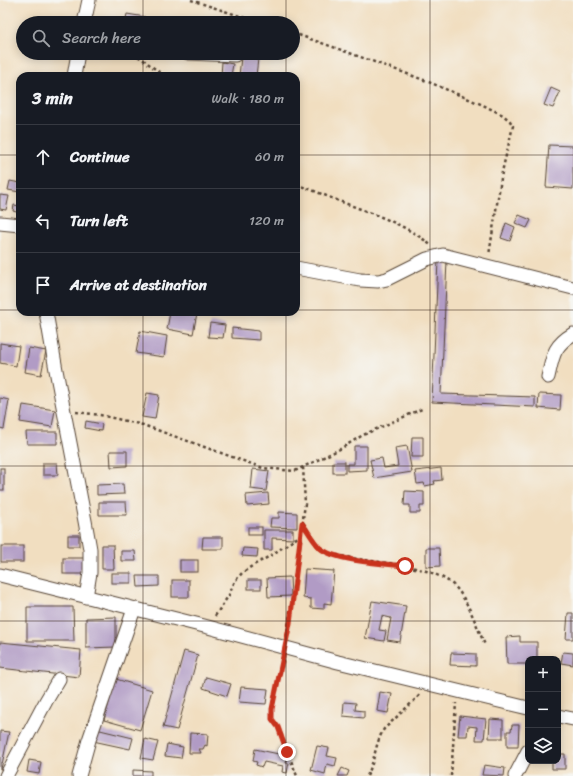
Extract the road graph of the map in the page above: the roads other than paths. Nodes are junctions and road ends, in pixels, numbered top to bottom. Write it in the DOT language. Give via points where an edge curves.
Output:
graph roads {
  1 [pos="89,0"];
  2 [pos="86,16"];
  3 [pos="77,60"];
  4 [pos="75,72"];
  5 [pos="0,223"];
  6 [pos="16,225"];
  7 [pos="300,269"];
  8 [pos="573,288"];
  9 [pos="47,316"];
  10 [pos="573,334"];
  11 [pos="548,377"];
  12 [pos="0,575"];
  13 [pos="86,597"];
  14 [pos="134,609"];
  15 [pos="59,678"];
  16 [pos="525,707"];
  17 [pos="561,717"];
  18 [pos="573,719"];
  19 [pos="525,757"];
  20 [pos="6,776"];
  21 [pos="79,776"];
  22 [pos="515,776"];
  1 -- 2 [label="street"];
  3 -- 4 [label="street"];
  5 -- 6 [label="street"];
  7 -- 8 [label="street" via="378,281 443,255"];
  9 -- 13 [label="street" via="90,549"];
  10 -- 11 [label="street" via="558,345"];
  12 -- 13 [label="street"];
  13 -- 14 [label="street"];
  14 -- 16 [label="street"];
  14 -- 21 [label="street"];
  15 -- 20 [label="street"];
  17 -- 18 [label="street"];
  19 -- 22 [label="street"];
}
